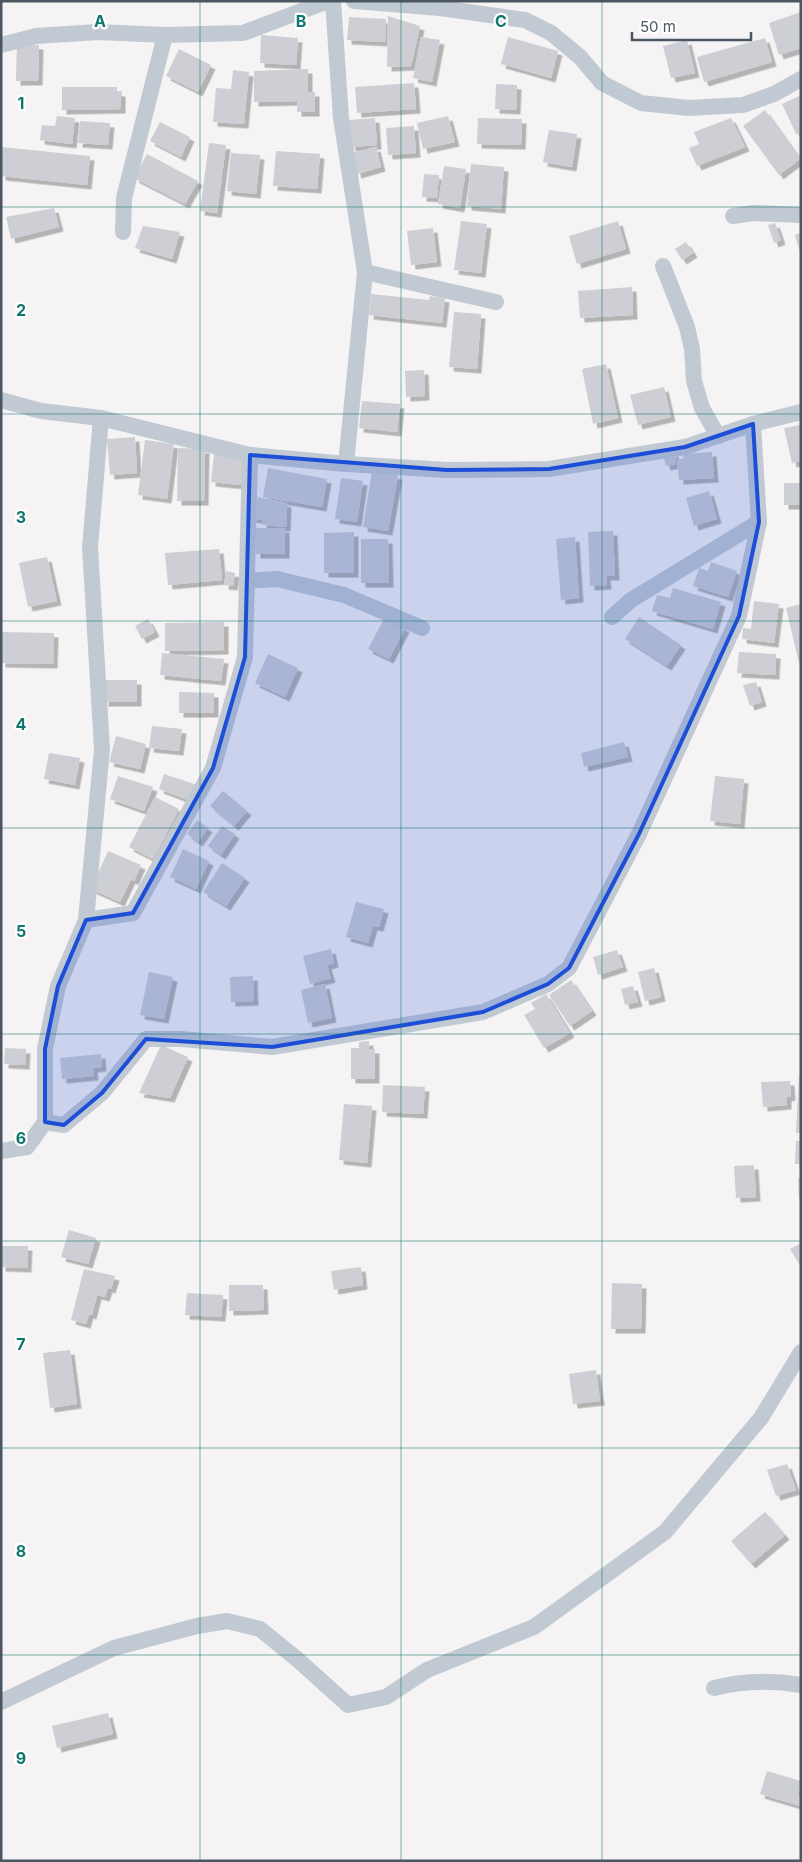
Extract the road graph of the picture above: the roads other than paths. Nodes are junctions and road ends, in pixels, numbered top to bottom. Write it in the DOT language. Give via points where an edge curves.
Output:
graph roads {
  1 [pos="328,1"];
  2 [pos="333,1"];
  3 [pos="354,1"];
  4 [pos="164,35"];
  5 [pos="1,45"];
  6 [pos="801,79"];
  7 [pos="801,215"];
  8 [pos="733,216"];
  9 [pos="123,232"];
  10 [pos="663,266"];
  11 [pos="365,272"];
  12 [pos="496,302"];
  13 [pos="1,400"];
  14 [pos="801,412"];
  15 [pos="101,418"];
  16 [pos="753,424"];
  17 [pos="718,436"];
  18 [pos="250,455"];
  19 [pos="346,464"];
  20 [pos="759,522"];
  21 [pos="247,581"];
  22 [pos="612,617"];
  23 [pos="422,628"];
  24 [pos="86,920"];
  25 [pos="46,1122"];
  26 [pos="1,1151"];
  27 [pos="801,1352"];
  28 [pos="801,1685"];
  29 [pos="714,1688"];
  30 [pos="1,1702"];
  1 -- 4 [label="street" via="243,33"];
  2 -- 11 [label="street" via="341,118"];
  3 -- 6 [label="street" via="440,8 524,20 551,33 580,57 602,83 641,103 689,108 743,105 774,94"];
  4 -- 5 [label="street" via="98,32 36,36"];
  4 -- 9 [label="street" via="126,189"];
  7 -- 8 [label="street" via="753,213"];
  10 -- 17 [label="street" via="687,327 694,381 702,408"];
  11 -- 12 [label="street"];
  11 -- 19 [label="street"];
  13 -- 15 [label="street" via="41,411"];
  14 -- 16 [label="street"];
  15 -- 18 [label="street"];
  15 -- 24 [label="street" via="90,547 102,749"];
  16 -- 17 [label="street"];
  16 -- 20 [label="street"];
  17 -- 19 [label="street" via="685,447 549,468 447,470"];
  18 -- 19 [label="street"];
  18 -- 21 [label="street"];
  20 -- 22 [label="street" via="631,600"];
  20 -- 25 [label="street" via="739,616 639,834 569,968 548,984 483,1012 272,1047 146,1039 96,1098 64,1125"];
  21 -- 23 [label="street" via="277,580 344,595"];
  21 -- 24 [label="street" via="246,657 213,768 133,913"];
  24 -- 25 [label="street" via="58,986 47,1040"];
  25 -- 26 [label="street" via="27,1147"];
  27 -- 30 [label="street" via="761,1418 665,1532 534,1627 427,1670 386,1698 348,1705 260,1630 227,1621 114,1648"];
  28 -- 29 [label="street" via="752,1682"];
}
